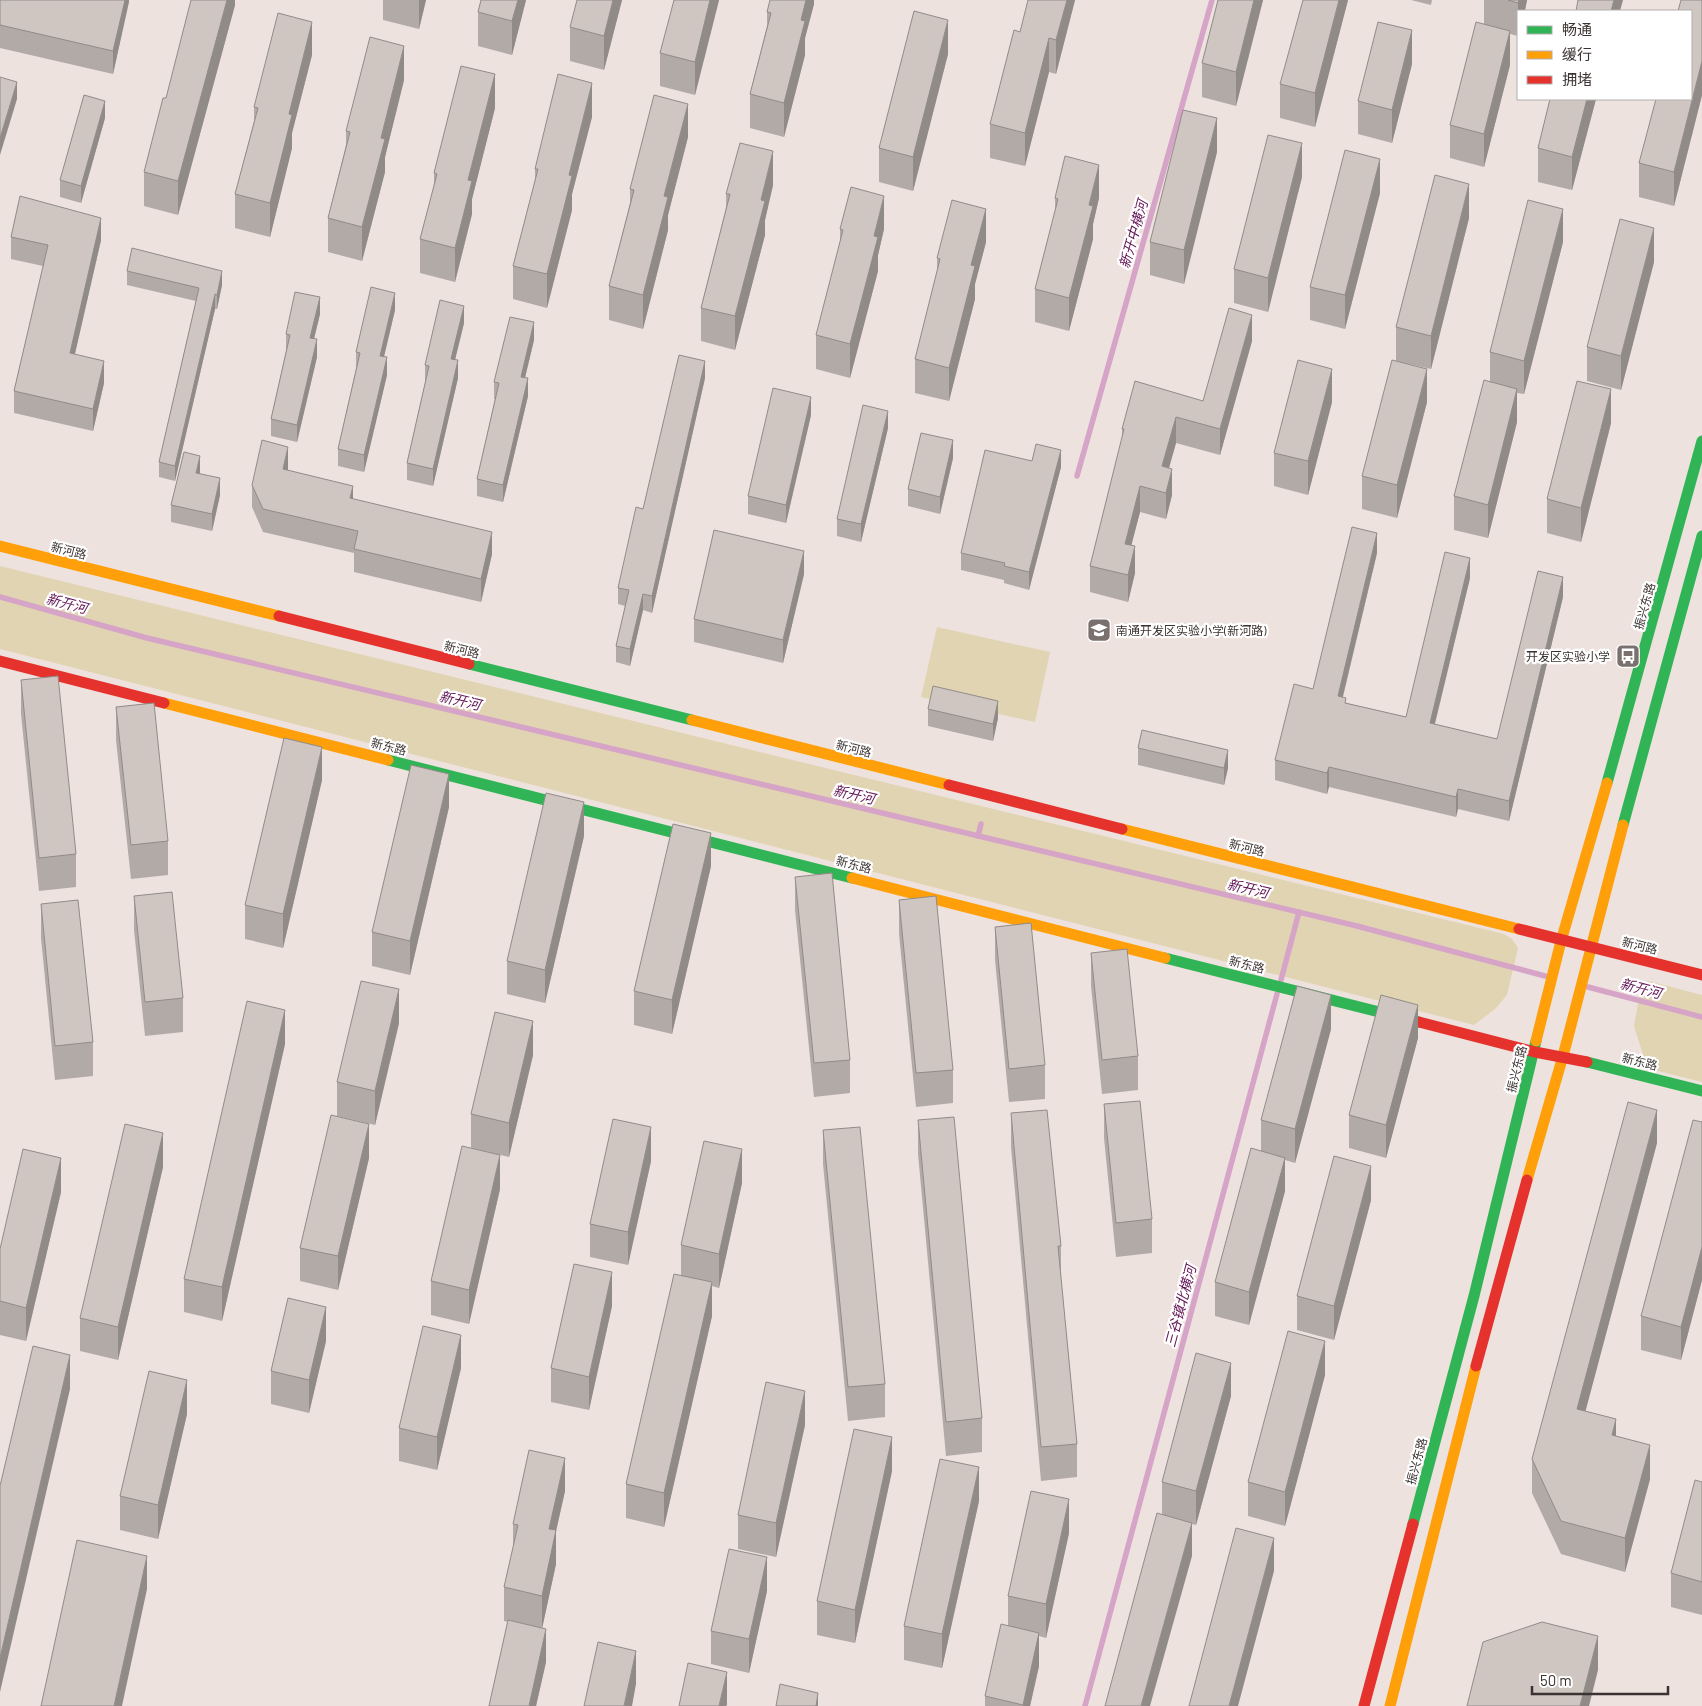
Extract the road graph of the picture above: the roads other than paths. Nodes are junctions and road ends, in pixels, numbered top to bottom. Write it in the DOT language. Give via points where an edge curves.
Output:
graph roads {
  1 [pos="1702,441"];
  2 [pos="1702,536"];
  3 [pos="0,546"];
  4 [pos="0,661"];
  5 [pos="1561,941"];
  6 [pos="1590,947"];
  7 [pos="1702,975"];
  8 [pos="1535,1052"];
  9 [pos="1563,1056"];
  10 [pos="1702,1091"];
  11 [pos="1364,1706"];
  12 [pos="1390,1706"];
  1 -- 5 [label="street, 振兴东路" via="1643,660"];
  2 -- 6 [label="street"];
  3 -- 5 [label="street, 新河路"];
  4 -- 8 [label="street, 新东路"];
  5 -- 6 [label="street, 新河路"];
  5 -- 8 [label="street, 振兴东路"];
  6 -- 7 [label="street, 新河路"];
  6 -- 9 [label="street"];
  8 -- 9 [label="street, 新东路"];
  8 -- 11 [label="street, 振兴东路" via="1474,1296"];
  9 -- 10 [label="street, 新东路"];
  9 -- 12 [label="street" via="1496,1286"];
}
